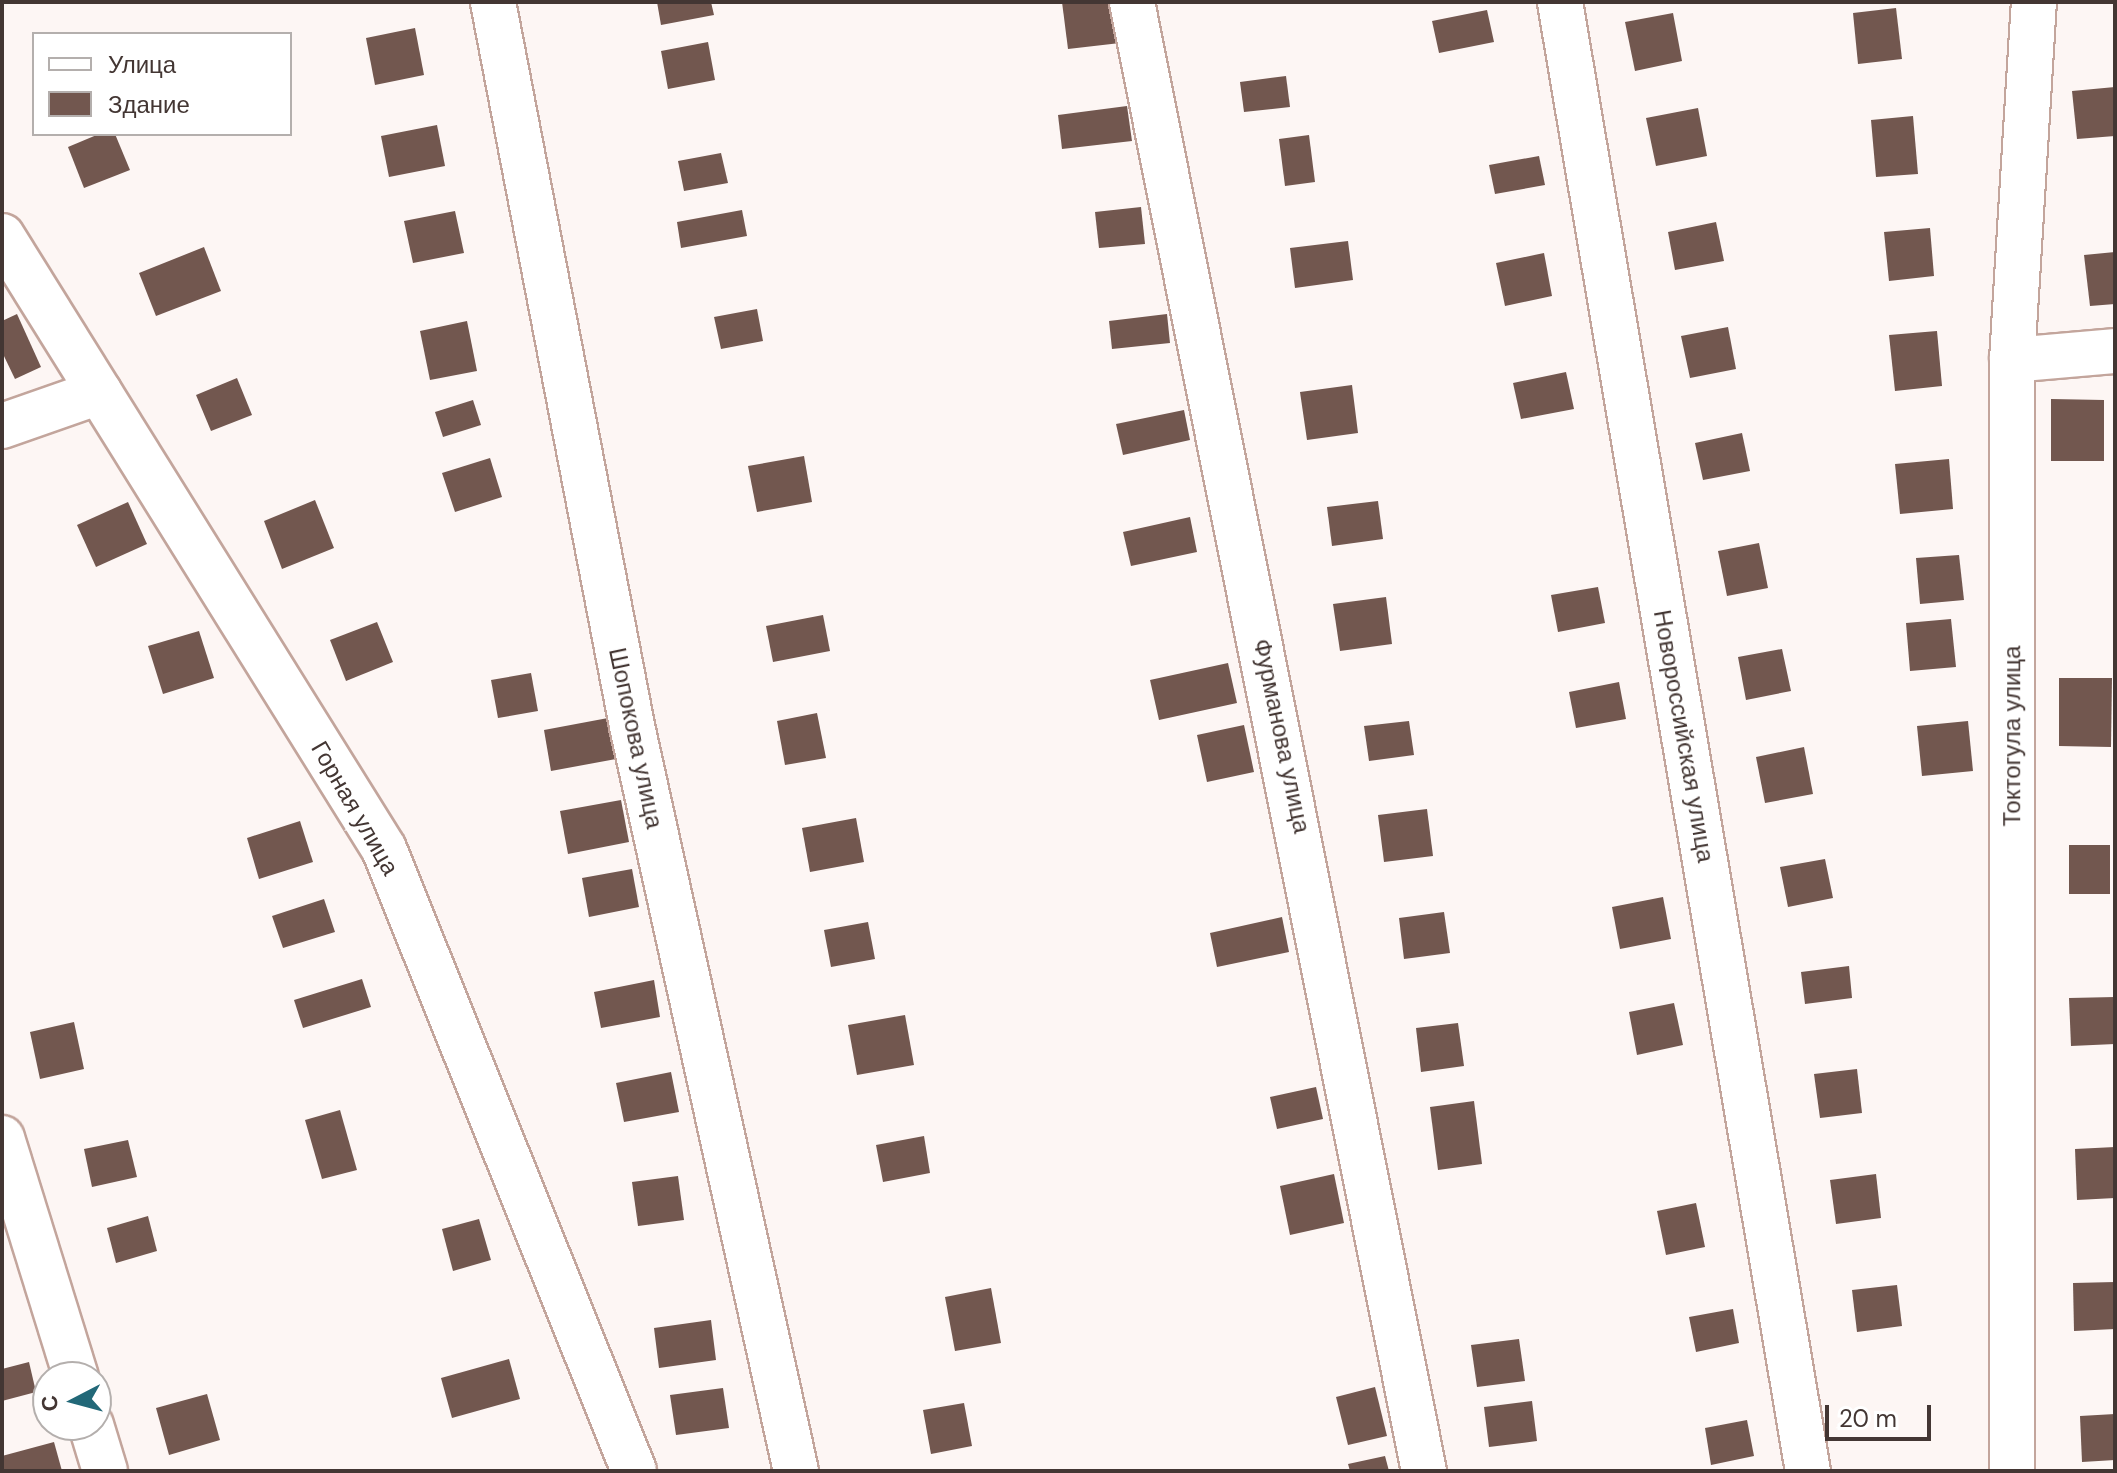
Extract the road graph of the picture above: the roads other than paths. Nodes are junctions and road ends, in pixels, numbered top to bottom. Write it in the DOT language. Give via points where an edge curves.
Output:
graph roads {
  1 [pos="493,2"];
  2 [pos="1132,2"];
  3 [pos="1560,2"];
  4 [pos="2034,2"];
  5 [pos="2,236"];
  6 [pos="2115,351"];
  7 [pos="2012,360"];
  8 [pos="99,392"];
  9 [pos="2,426"];
  10 [pos="2,1138"];
  11 [pos="71,1361"];
  12 [pos="96,1441"];
  13 [pos="105,1471"];
  14 [pos="634,1471"];
  15 [pos="796,1471"];
  16 [pos="1424,1471"];
  17 [pos="1808,1471"];
  18 [pos="2012,1471"];
  1 -- 15 [label="street, Шопокова улица" via="632,726"];
  2 -- 16 [label="street, Фурманова улица"];
  3 -- 17 [label="street, Новороссийская улица"];
  4 -- 7 [label="street, Токтогула улица"];
  5 -- 8 [label="street, Горная улица"];
  6 -- 7 [label="street"];
  7 -- 18 [label="street, Токтогула улица"];
  8 -- 9 [label="street"];
  8 -- 14 [label="street, Горная улица" via="384,849"];
  10 -- 11 [label="street"];
  12 -- 13 [label="street"];
}
